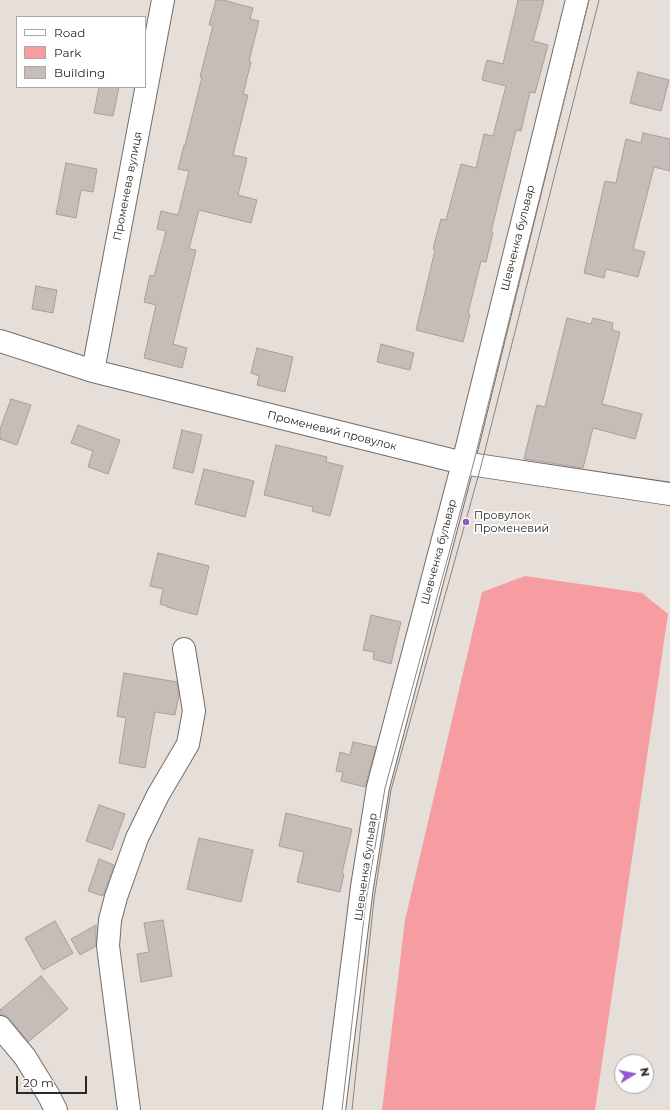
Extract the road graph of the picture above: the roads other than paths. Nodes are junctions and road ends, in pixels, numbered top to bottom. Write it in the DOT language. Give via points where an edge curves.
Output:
graph roads {
  1 [pos="163,0"];
  2 [pos="577,0"];
  3 [pos="0,341"];
  4 [pos="93,371"];
  5 [pos="463,463"];
  6 [pos="670,494"];
  7 [pos="184,649"];
  8 [pos="0,1027"];
  9 [pos="56,1110"];
  10 [pos="129,1110"];
  11 [pos="334,1110"];
  1 -- 4 [label="street, Променева вулиця"];
  2 -- 5 [label="street, Шевченка бульвар"];
  3 -- 4 [label="street, Променевий провулок"];
  4 -- 5 [label="street, Променевий провулок"];
  5 -- 6 [label="street, Променевий провулок"];
  5 -- 11 [label="street, Шевченка бульвар" via="378,787 362,887"];
  7 -- 10 [label="street" via="194,711 188,744 158,795 137,838 110,920 108,946"];
  8 -- 9 [label="street" via="25,1057"];
}
